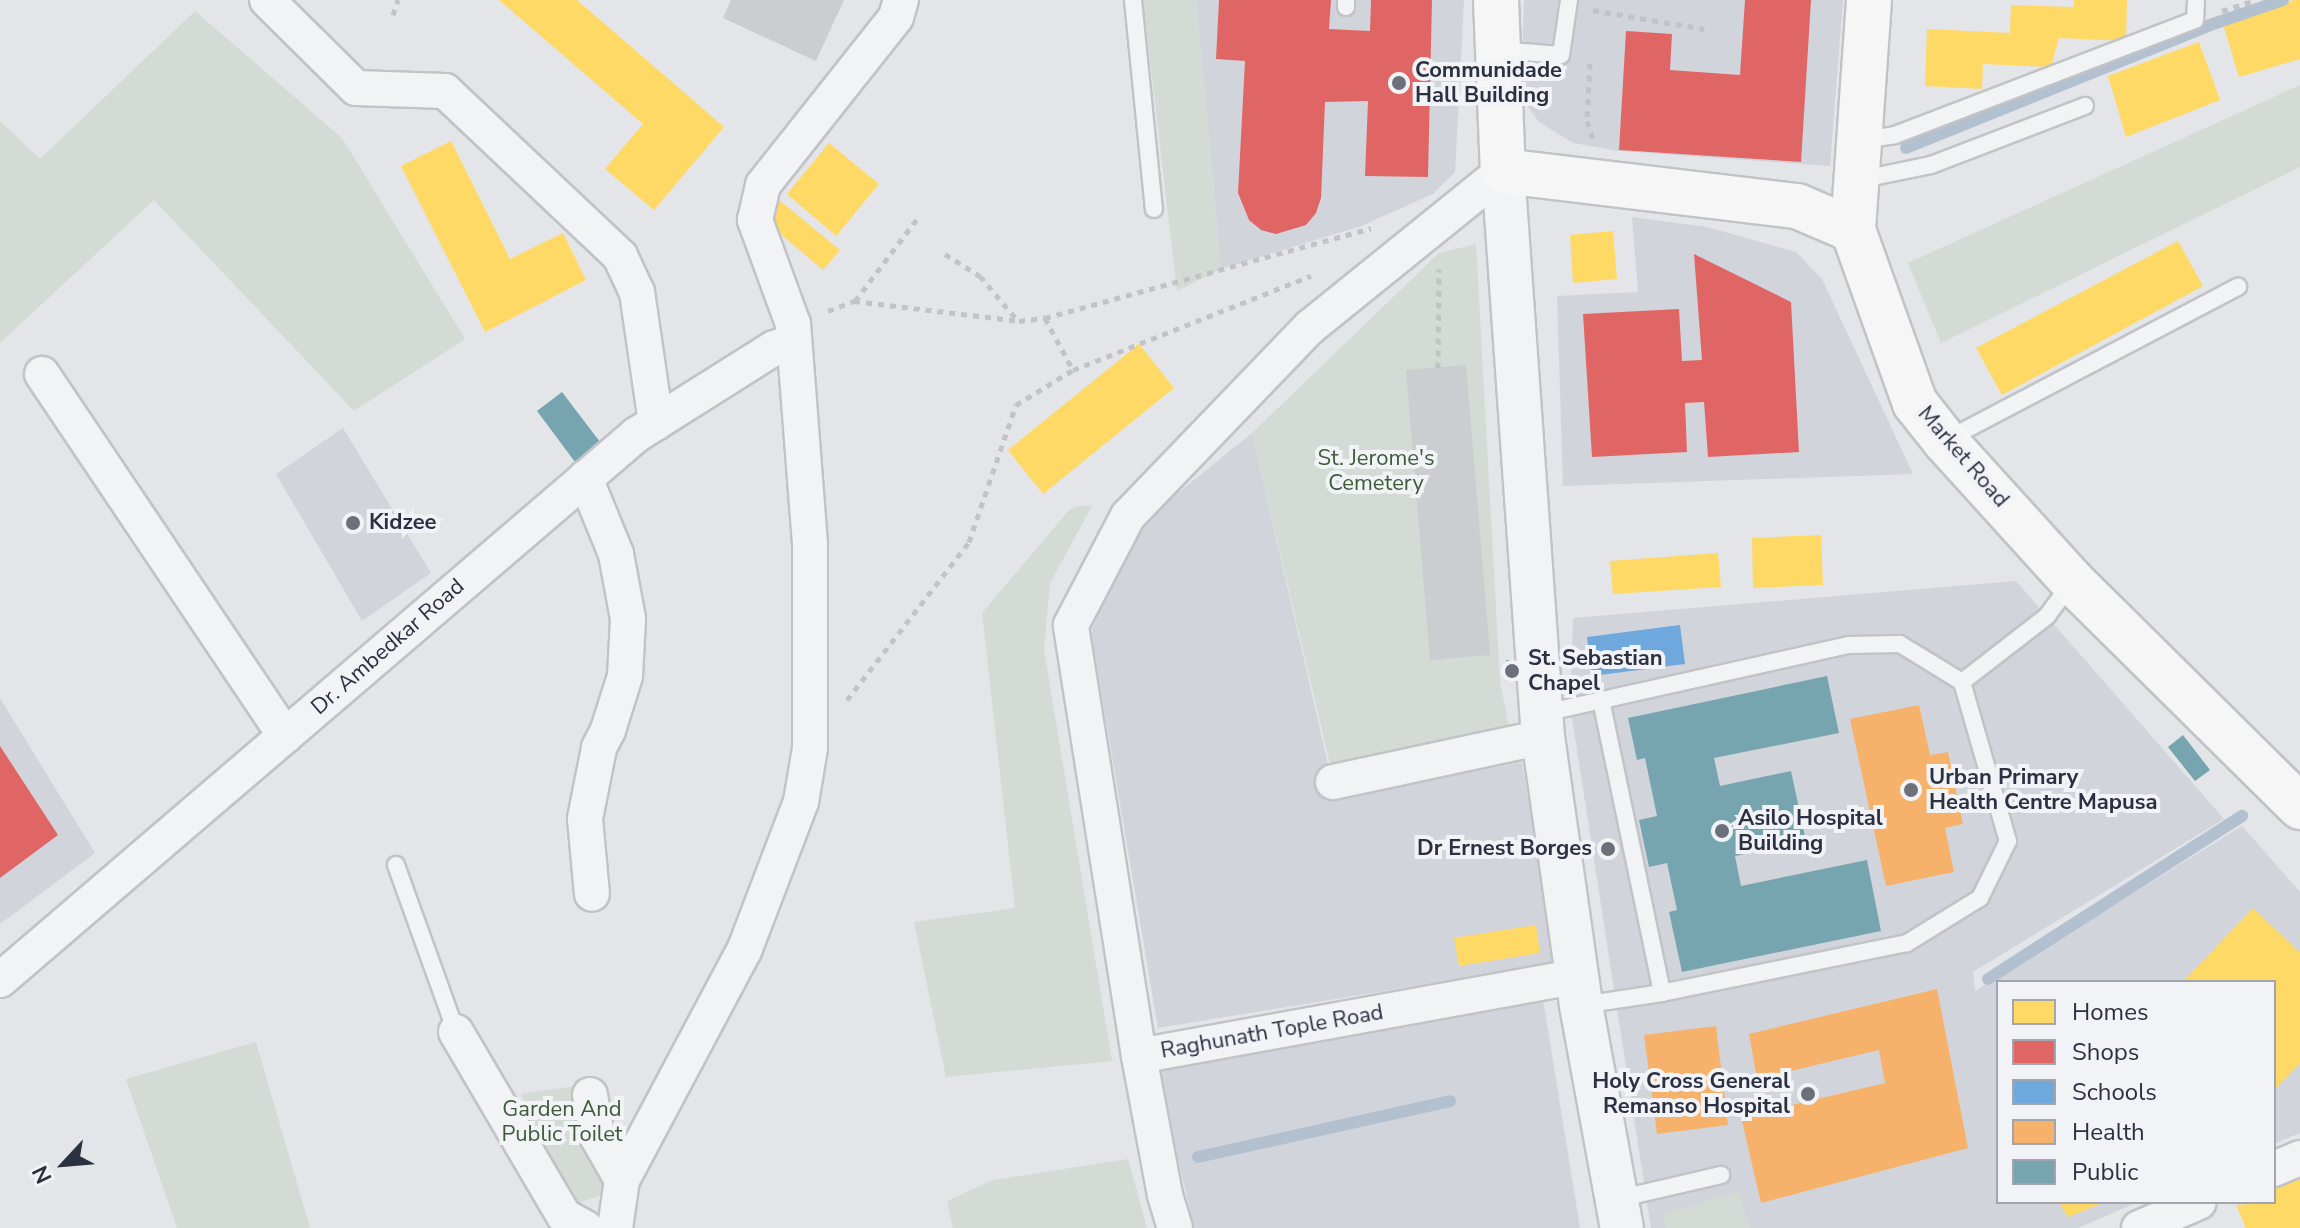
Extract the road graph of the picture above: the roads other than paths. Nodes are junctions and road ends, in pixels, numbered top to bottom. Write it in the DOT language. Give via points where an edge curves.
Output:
graph roads {
  1 [pos="267,0"];
  2 [pos="1133,0"];
  3 [pos="1496,0"];
  4 [pos="1569,0"];
  5 [pos="1869,0"];
  6 [pos="2196,0"];
  7 [pos="890,6"];
  8 [pos="1496,50"];
  9 [pos="2085,106"];
  10 [pos="1858,160"];
  11 [pos="1503,171"];
  12 [pos="1154,209"];
  13 [pos="1853,230"];
  14 [pos="2238,287"];
  15 [pos="794,333"];
  16 [pos="42,374"];
  17 [pos="656,423"];
  18 [pos="1945,441"];
  19 [pos="585,478"];
  20 [pos="2073,582"];
  21 [pos="1962,682"];
  22 [pos="1601,700"];
  23 [pos="1542,725"];
  24 [pos="285,736"];
  25 [pos="1333,782"];
  26 [pos="2300,807"];
  27 [pos="396,865"];
  28 [pos="592,894"];
  29 [pos="5,966"];
  30 [pos="1580,990"];
  31 [pos="1662,993"];
  32 [pos="456,1032"];
  33 [pos="1139,1056"];
  34 [pos="590,1095"];
  35 [pos="2300,1158"];
  36 [pos="2276,1168"];
  37 [pos="1721,1175"];
  38 [pos="622,1180"];
  39 [pos="2194,1204"];
  40 [pos="1620,1214"];
  41 [pos="586,1228"];
  42 [pos="615,1228"];
  43 [pos="1175,1228"];
  44 [pos="2139,1228"];
  1 -- 17 [label="street" via="356,88 445,91 620,256 637,292"];
  2 -- 12 [label="lane"];
  3 -- 8 [label="main road"];
  4 -- 8 [label="lane" via="1561,55"];
  5 -- 10 [label="main road, Market Road"];
  6 -- 10 [label="lane" via="2195,20 1895,135"];
  7 -- 15 [label="street" via="763,185 755,220"];
  8 -- 11 [label="main road"];
  9 -- 10 [label="lane" via="1931,165"];
  10 -- 13 [label="main road, Market Road"];
  11 -- 13 [label="main road" via="1797,206"];
  11 -- 23 [label="street"];
  11 -- 33 [label="street" via="1310,327 1128,516 1071,625"];
  13 -- 18 [label="main road, Market Road" via="1915,403"];
  14 -- 18 [label="lane"];
  15 -- 17 [label="street, Dr. Ambedkar Road"];
  15 -- 38 [label="street" via="810,544 810,748 801,802 744,951"];
  16 -- 24 [label="street"];
  17 -- 19 [label="street, Dr. Ambedkar Road"];
  18 -- 20 [label="main road, Market Road"];
  19 -- 24 [label="street, Dr. Ambedkar Road"];
  19 -- 28 [label="street" via="616,554 628,619 625,676 599,748 585,819"];
  20 -- 21 [label="lane" via="2047,616"];
  20 -- 26 [label="main road, Market Road"];
  21 -- 22 [label="lane" via="1900,644 1848,645"];
  21 -- 31 [label="lane" via="2008,841 1980,898 1907,943"];
  22 -- 23 [label="lane"];
  22 -- 31 [label="lane"];
  23 -- 25 [label="street"];
  23 -- 30 [label="street"];
  24 -- 29 [label="street, Dr. Ambedkar Road"];
  27 -- 32 [label="lane"];
  30 -- 31 [label="lane"];
  30 -- 33 [label="street, Raghunath Tople Road"];
  30 -- 40 [label="street"];
  32 -- 41 [label="street" via="564,1216"];
  33 -- 43 [label="street, Raghunath Tople Road"];
  34 -- 38 [label="street" via="597,1136"];
  35 -- 36 [label="street"];
  37 -- 40 [label="lane"];
  38 -- 42 [label="street"];
  39 -- 44 [label="street"];
}
